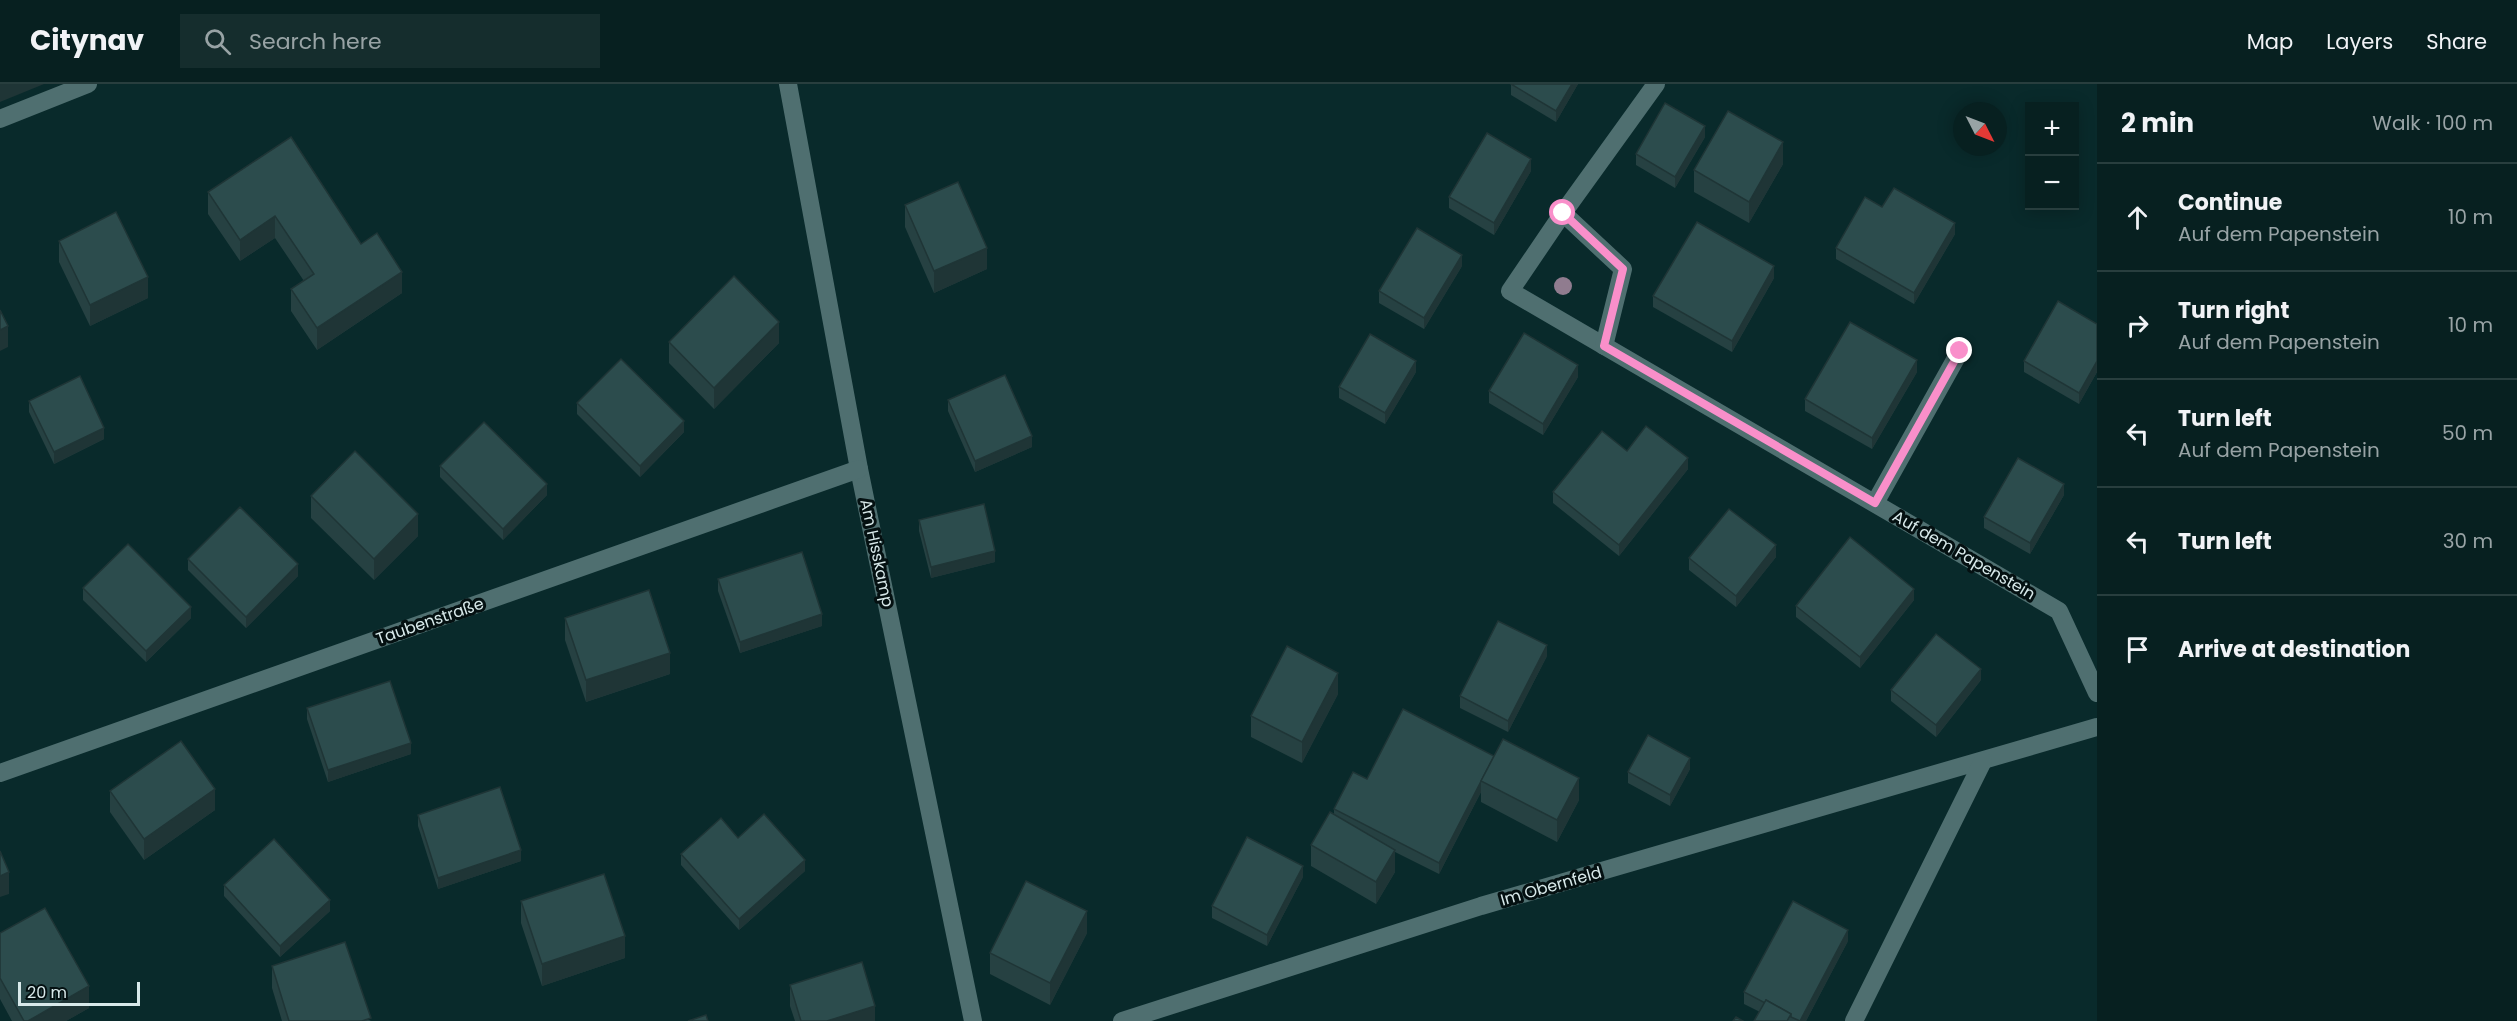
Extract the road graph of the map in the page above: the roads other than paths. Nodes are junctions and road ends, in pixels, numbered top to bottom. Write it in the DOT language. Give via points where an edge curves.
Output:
graph roads {
  1 [pos="88,84"];
  2 [pos="788,84"];
  3 [pos="1656,84"];
  4 [pos="0,119"];
  5 [pos="1563,213"];
  6 [pos="1604,346"];
  7 [pos="1960,351"];
  8 [pos="860,469"];
  9 [pos="1875,503"];
  10 [pos="2097,693"];
  11 [pos="2097,727"];
  12 [pos="1983,761"];
  13 [pos="0,773"];
  14 [pos="973,1021"];
  15 [pos="1122,1021"];
  16 [pos="1854,1021"];
  1 -- 4 [label="street"];
  2 -- 8 [label="street, Am Hisskamp"];
  3 -- 5 [label="street, Auf dem Papenstein"];
  5 -- 6 [label="street" via="1623,269"];
  5 -- 6 [label="street, Auf dem Papenstein" via="1510,291"];
  6 -- 9 [label="street, Auf dem Papenstein"];
  7 -- 9 [label="street"];
  8 -- 13 [label="street, Taubenstraße"];
  8 -- 14 [label="street, Am Hisskamp"];
  9 -- 10 [label="street, Auf dem Papenstein" via="2059,610"];
  11 -- 12 [label="street, Im Obernfeld"];
  12 -- 15 [label="street, Im Obernfeld" via="1482,906"];
  12 -- 16 [label="street"];
}
